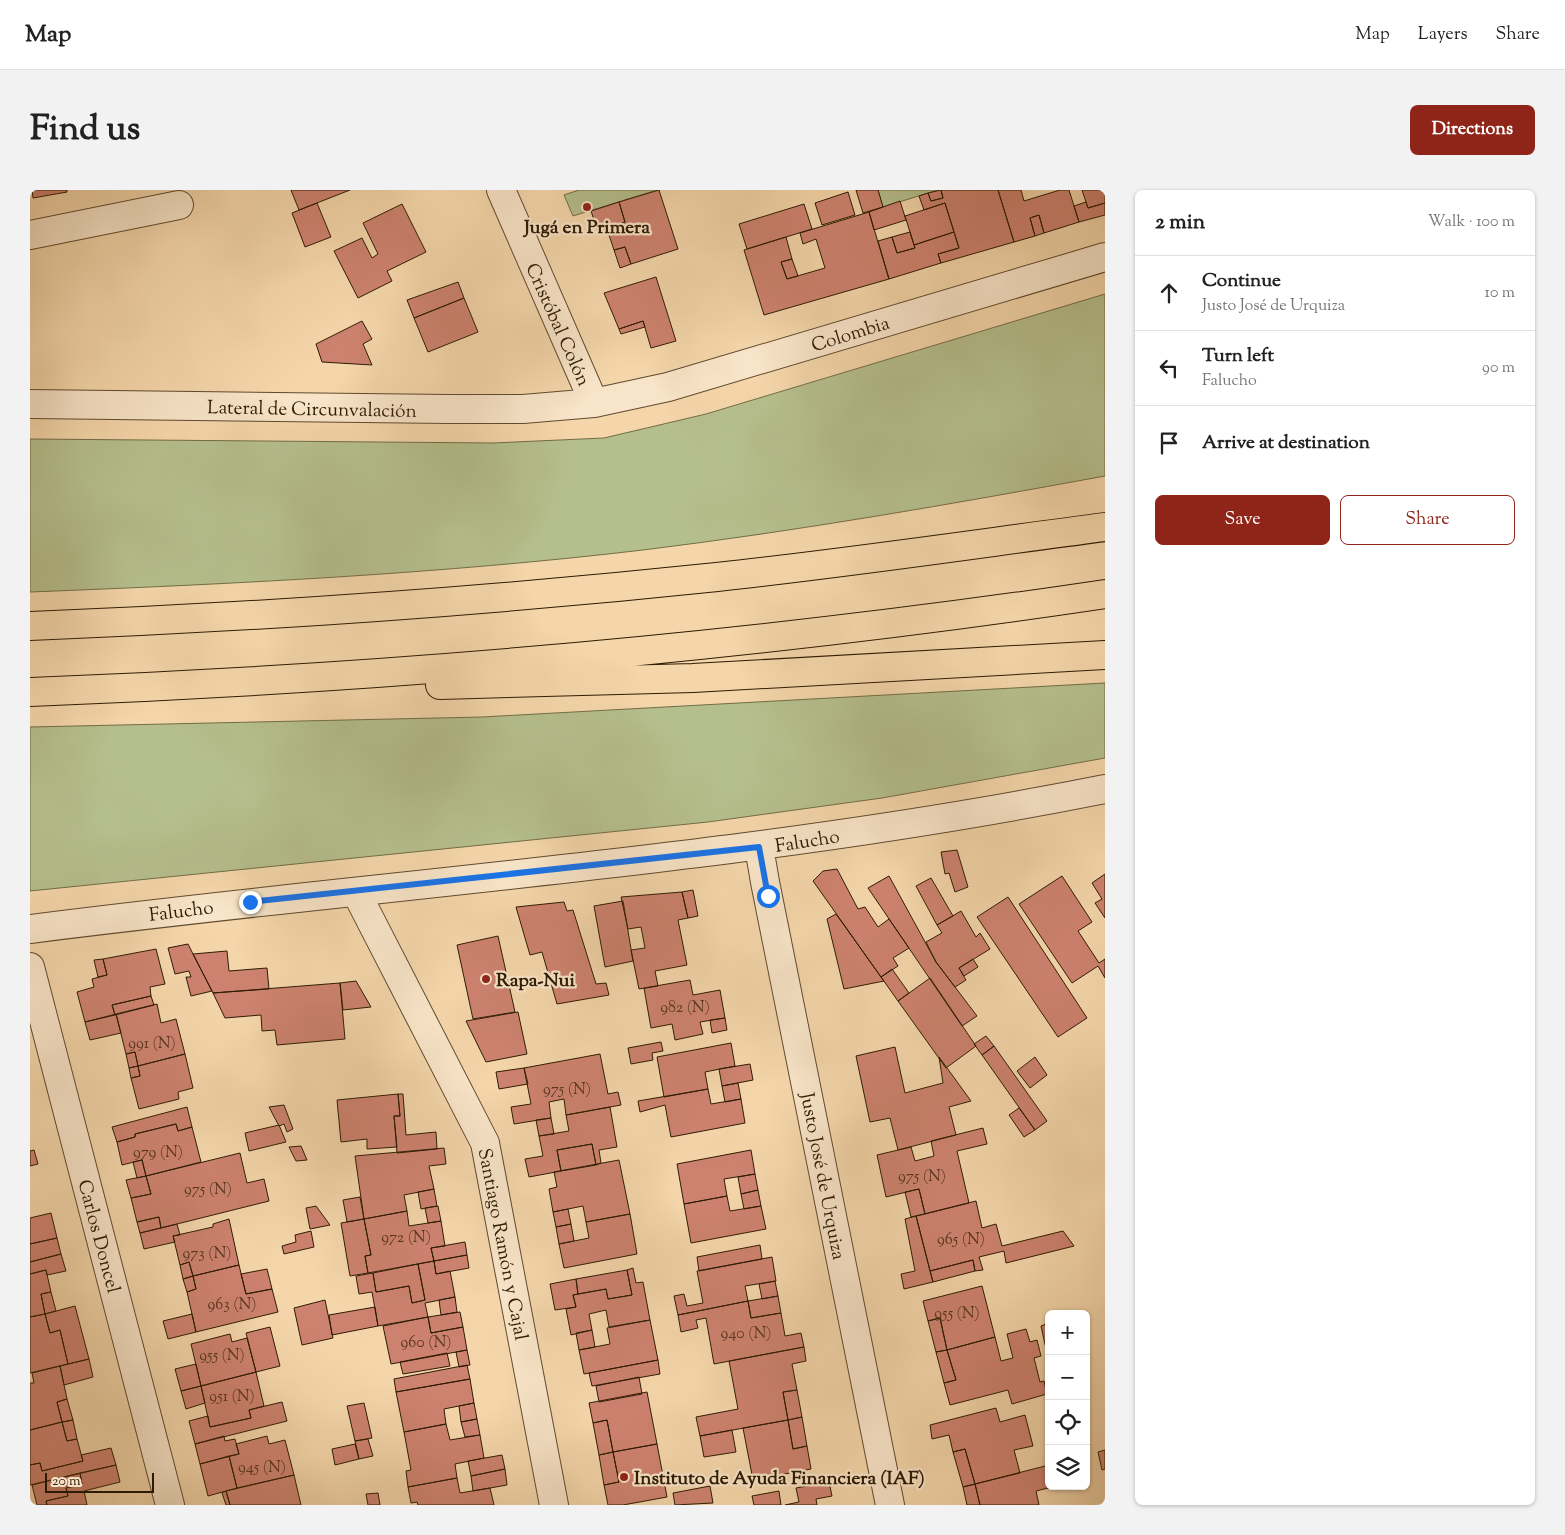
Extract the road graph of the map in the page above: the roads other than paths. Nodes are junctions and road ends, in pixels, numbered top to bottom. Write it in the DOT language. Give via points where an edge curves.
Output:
graph roads {
  1 [pos="501,190"];
  2 [pos="180,205"];
  3 [pos="30,235"];
  4 [pos="1105,257"];
  5 [pos="594,403"];
  6 [pos="30,404"];
  7 [pos="1105,516"];
  8 [pos="1105,527"];
  9 [pos="1026,538"];
  10 [pos="1105,594"];
  11 [pos="30,626"];
  12 [pos="1105,655"];
  13 [pos="99,689"];
  14 [pos="30,692"];
  15 [pos="1105,790"];
  16 [pos="759,847"];
  17 [pos="356,892"];
  18 [pos="30,929"];
  19 [pos="30,967"];
  20 [pos="170,1505"];
  21 [pos="554,1505"];
  22 [pos="890,1505"];
  1 -- 5 [label="street, Cristóbal Colón"];
  2 -- 3 [label="street"];
  4 -- 5 [label="street, Colombia" via="668,387"];
  5 -- 6 [label="street, Lateral de Circunvalación" via="523,409"];
  7 -- 9 [label="highway"];
  8 -- 9 [label="highway"];
  9 -- 11 [label="highway" via="792,568 522,596 345,610"];
  10 -- 13 [label="highway" via="831,632 581,657"];
  12 -- 13 [label="highway" via="693,678 272,689"];
  13 -- 14 [label="highway"];
  15 -- 16 [label="street, Falucho"];
  16 -- 17 [label="street, Falucho"];
  16 -- 22 [label="street, Justo José de Urquiza"];
  17 -- 18 [label="street, Falucho"];
  17 -- 21 [label="street, Santiago Ramón y Cajal" via="485,1143"];
  19 -- 20 [label="street, Carlos Doncel"];
}
